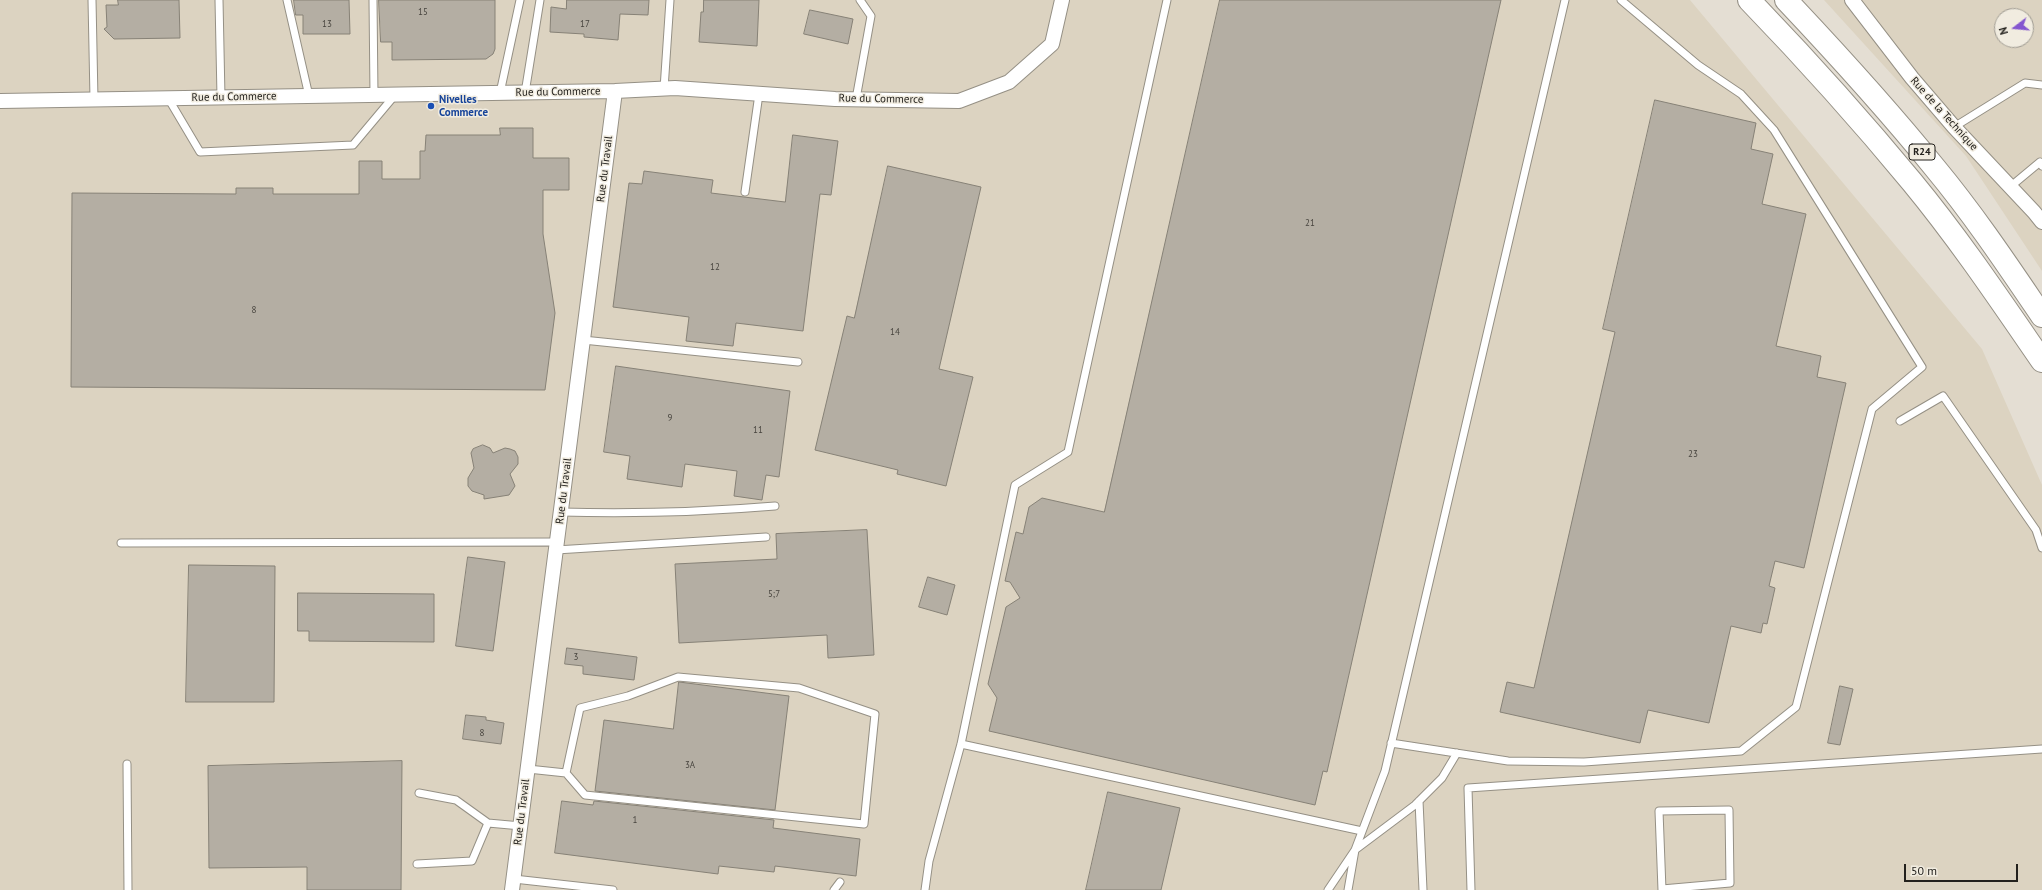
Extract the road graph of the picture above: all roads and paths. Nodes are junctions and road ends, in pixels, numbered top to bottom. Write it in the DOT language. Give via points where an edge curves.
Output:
graph roads {
  1 [pos="92,0"];
  2 [pos="219,0"];
  3 [pos="287,0"];
  4 [pos="373,0"];
  5 [pos="520,0"];
  6 [pos="540,0"];
  7 [pos="670,0"];
  8 [pos="860,0"];
  9 [pos="1062,0"];
  10 [pos="1167,0"];
  11 [pos="1565,0"];
  12 [pos="1621,0"];
  13 [pos="1749,0"];
  14 [pos="1786,0"];
  15 [pos="1852,0"];
  16 [pos="2042,85"];
  17 [pos="664,89"];
  18 [pos="615,92"];
  19 [pos="500,93"];
  20 [pos="525,93"];
  21 [pos="759,94"];
  22 [pos="374,95"];
  23 [pos="395,95"];
  24 [pos="309,96"];
  25 [pos="221,97"];
  26 [pos="168,98"];
  27 [pos="94,99"];
  28 [pos="856,99"];
  29 [pos="0,100"];
  30 [pos="1954,127"];
  31 [pos="2041,163"];
  32 [pos="2010,187"];
  33 [pos="745,192"];
  34 [pos="2042,222"];
  35 [pos="2042,316"];
  36 [pos="583,340"];
  37 [pos="2042,361"];
  38 [pos="798,362"];
  39 [pos="1900,421"];
  40 [pos="775,506"];
  41 [pos="561,512"];
  42 [pos="766,537"];
  43 [pos="121,542"];
  44 [pos="557,546"];
  45 [pos="2042,548"];
  46 [pos="1392,743"];
  47 [pos="961,744"];
  48 [pos="2042,749"];
  49 [pos="1457,753"];
  50 [pos="127,764"];
  51 [pos="528,769"];
  52 [pos="566,773"];
  53 [pos="419,793"];
  54 [pos="1419,801"];
  55 [pos="488,823"];
  56 [pos="521,826"];
  57 [pos="1362,831"];
  58 [pos="1355,850"];
  59 [pos="417,864"];
  60 [pos="840,882"];
  61 [pos="513,884"];
  62 [pos="1662,889"];
  63 [pos="128,890"];
  64 [pos="613,890"];
  65 [pos="834,890"];
  66 [pos="925,890"];
  67 [pos="1328,890"];
  68 [pos="1348,890"];
  69 [pos="1423,890"];
  70 [pos="1471,890"];
  1 -- 27 [label="lane"];
  2 -- 25 [label="lane"];
  3 -- 24 [label="lane"];
  4 -- 22 [label="lane"];
  5 -- 19 [label="lane"];
  6 -- 20 [label="lane"];
  7 -- 17 [label="lane"];
  8 -- 28 [label="lane" via="870,16"];
  9 -- 28 [label="street, Rue du Commerce" via="1052,44 1009,82 959,101"];
  10 -- 47 [label="lane" via="1068,452 1015,485"];
  11 -- 46 [label="lane"];
  12 -- 49 [label="lane" via="1698,65 1741,94 1774,130 1922,367 1872,409 1796,707 1741,751 1584,762 1508,761"];
  13 -- 37 [label="highway, R24" via="1821,75 1912,183 1965,251"];
  14 -- 35 [label="highway, R24" via="1842,59 1936,169 1987,236"];
  15 -- 30 [label="street, Rue de la Technique" via="1912,78"];
  16 -- 30 [label="lane" via="2025,83"];
  17 -- 18 [label="street, Rue du Commerce"];
  17 -- 21 [label="street, Rue du Commerce"];
  18 -- 20 [label="street, Rue du Commerce"];
  18 -- 36 [label="street, Rue du Travail"];
  19 -- 20 [label="street, Rue du Commerce"];
  19 -- 23 [label="street, Rue du Commerce"];
  21 -- 28 [label="street, Rue du Commerce"];
  21 -- 33 [label="lane"];
  22 -- 23 [label="street, Rue du Commerce"];
  22 -- 24 [label="street, Rue du Commerce"];
  23 -- 26 [label="lane" via="353,145 200,152"];
  24 -- 25 [label="street, Rue du Commerce"];
  25 -- 26 [label="street, Rue du Commerce"];
  26 -- 27 [label="street, Rue du Commerce"];
  27 -- 29 [label="street, Rue du Commerce"];
  30 -- 32 [label="street, Rue de la Technique"];
  31 -- 32 [label="lane"];
  32 -- 34 [label="street, Rue de la Technique"];
  36 -- 38 [label="lane"];
  36 -- 41 [label="street, Rue du Travail"];
  39 -- 45 [label="lane" via="1943,396 2036,530"];
  40 -- 41 [label="lane" via="703,512"];
  41 -- 44 [label="street, Rue du Travail"];
  42 -- 44 [label="lane"];
  43 -- 44 [label="lane"];
  44 -- 51 [label="street, Rue du Travail"];
  46 -- 49 [label="lane"];
  46 -- 57 [label="lane" via="1385,771"];
  47 -- 57 [label="lane"];
  47 -- 66 [label="lane" via="929,861"];
  48 -- 70 [label="lane" via="1468,788"];
  49 -- 54 [label="lane" via="1442,778"];
  50 -- 63 [label="lane"];
  51 -- 52 [label="lane"];
  51 -- 56 [label="street, Rue du Travail"];
  52 -- 52 [label="lane" via="580,708 628,696 678,677 799,688 875,714 864,824 585,795"];
  53 -- 55 [label="lane" via="456,800"];
  54 -- 58 [label="lane"];
  54 -- 69 [label="lane"];
  55 -- 56 [label="lane"];
  55 -- 59 [label="lane" via="472,861"];
  56 -- 61 [label="street, Rue du Travail"];
  57 -- 58 [label="lane"];
  58 -- 67 [label="lane"];
  58 -- 68 [label="lane"];
  60 -- 65 [label="lane"];
  61 -- 64 [label="lane"];
  62 -- 62 [label="lane" via="1730,883 1729,810 1659,811"];
}
